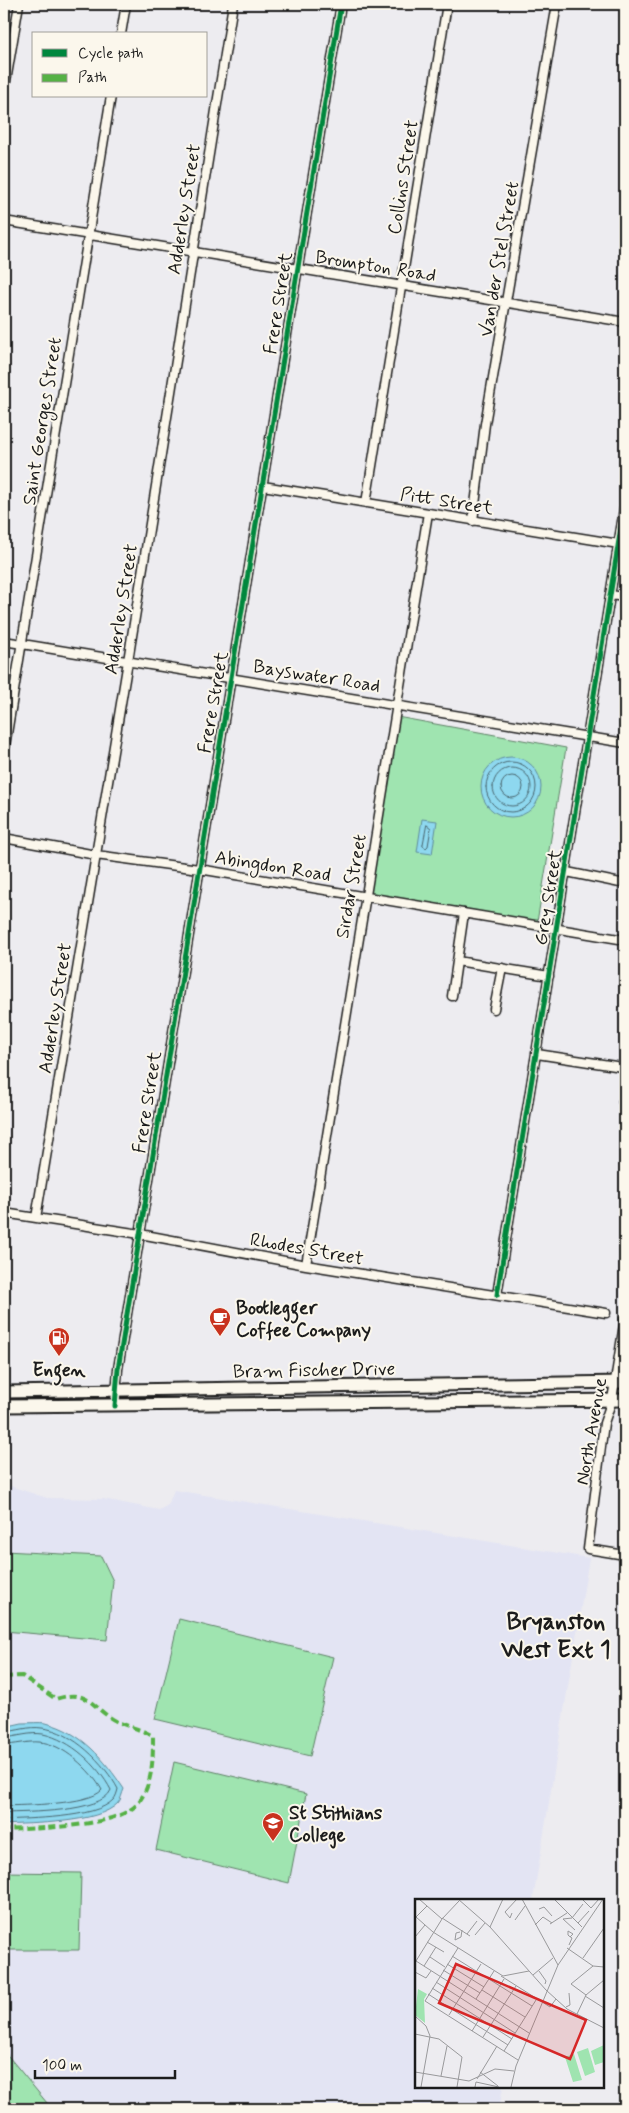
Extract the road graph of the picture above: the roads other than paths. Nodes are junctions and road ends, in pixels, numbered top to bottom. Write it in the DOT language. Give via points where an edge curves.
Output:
graph roads {
  1 [pos="19,4"];
  2 [pos="126,4"];
  3 [pos="233,4"];
  4 [pos="341,4"];
  5 [pos="446,4"];
  6 [pos="557,4"];
  7 [pos="121,32"];
  8 [pos="4,94"];
  9 [pos="111,98"];
  10 [pos="4,221"];
  11 [pos="88,234"];
  12 [pos="192,252"];
  13 [pos="297,269"];
  14 [pos="401,286"];
  15 [pos="507,302"];
  16 [pos="625,322"];
  17 [pos="263,486"];
  18 [pos="366,503"];
  19 [pos="625,503"];
  20 [pos="428,513"];
  21 [pos="473,521"];
  22 [pos="622,545"];
  23 [pos="610,595"];
  24 [pos="625,598"];
  25 [pos="4,641"];
  26 [pos="21,644"];
  27 [pos="128,661"];
  28 [pos="231,678"];
  29 [pos="398,705"];
  30 [pos="589,737"];
  31 [pos="625,743"];
  32 [pos="4,752"];
  33 [pos="4,838"];
  34 [pos="96,855"];
  35 [pos="199,869"];
  36 [pos="567,872"];
  37 [pos="625,884"];
  38 [pos="364,896"];
  39 [pos="464,913"];
  40 [pos="557,928"];
  41 [pos="625,940"];
  42 [pos="457,961"];
  43 [pos="502,968"];
  44 [pos="549,976"];
  45 [pos="452,996"];
  46 [pos="494,1009"];
  47 [pos="537,1054"];
  48 [pos="625,1070"];
  49 [pos="625,1091"];
  50 [pos="623,1102"];
  51 [pos="4,1213"];
  52 [pos="36,1218"];
  53 [pos="140,1234"];
  54 [pos="306,1265"];
  55 [pos="497,1295"];
  56 [pos="606,1313"];
  57 [pos="625,1318"];
  58 [pos="620,1382"];
  59 [pos="116,1390"];
  60 [pos="4,1392"];
  61 [pos="612,1400"];
  62 [pos="625,1400"];
  63 [pos="4,1406"];
  64 [pos="115,1406"];
  65 [pos="625,1555"];
  1 -- 8 [label="street"];
  2 -- 7 [label="street"];
  3 -- 12 [label="street, Adderley Street"];
  4 -- 13 [label="street, Frere Street"];
  5 -- 14 [label="street, Collins Street"];
  6 -- 15 [label="street, Van der Stel Street"];
  9 -- 11 [label="street, Saint Georges Street"];
  10 -- 11 [label="street, Brompton Road"];
  11 -- 12 [label="street, Brompton Road"];
  11 -- 26 [label="street, Saint Georges Street"];
  12 -- 13 [label="street, Brompton Road"];
  12 -- 27 [label="street, Adderley Street"];
  13 -- 14 [label="street, Brompton Road"];
  13 -- 17 [label="street, Frere Street"];
  14 -- 15 [label="street, Brompton Road"];
  14 -- 18 [label="street, Collins Street"];
  15 -- 16 [label="street, Brompton Road"];
  15 -- 21 [label="street, Van der Stel Street"];
  17 -- 18 [label="street, Pitt Street"];
  17 -- 28 [label="street, Frere Street"];
  18 -- 20 [label="street, Pitt Street"];
  19 -- 22 [label="street, Grey Street"];
  20 -- 21 [label="street, Pitt Street"];
  20 -- 29 [label="street, Sirdar Street"];
  21 -- 22 [label="street, Pitt Street"];
  22 -- 23 [label="street, Grey Street"];
  23 -- 24 [label="street"];
  23 -- 30 [label="street, Grey Street"];
  25 -- 26 [label="street, Bayswater Road"];
  26 -- 27 [label="street, Bayswater Road"];
  26 -- 32 [label="street, Saint Georges Street"];
  27 -- 28 [label="street, Bayswater Road"];
  27 -- 34 [label="street, Adderley Street"];
  28 -- 29 [label="street, Bayswater Road"];
  28 -- 35 [label="street, Frere Street"];
  29 -- 30 [label="street, Bayswater Road"];
  29 -- 38 [label="street, Sirdar Street"];
  30 -- 31 [label="street, Bayswater Road"];
  30 -- 36 [label="street, Grey Street"];
  33 -- 34 [label="street, Abingdon Road"];
  34 -- 35 [label="street, Abingdon Road"];
  34 -- 52 [label="street, Adderley Street"];
  35 -- 38 [label="street, Abingdon Road"];
  35 -- 53 [label="street, Frere Street"];
  36 -- 37 [label="street"];
  36 -- 40 [label="street, Grey Street"];
  38 -- 39 [label="street, Abingdon Road"];
  38 -- 54 [label="street, Sirdar Street"];
  39 -- 40 [label="street, Abingdon Road"];
  39 -- 42 [label="street"];
  40 -- 41 [label="street, Abingdon Road"];
  40 -- 44 [label="street, Grey Street"];
  42 -- 43 [label="street"];
  42 -- 45 [label="street"];
  43 -- 44 [label="street"];
  43 -- 46 [label="street"];
  44 -- 47 [label="street, Grey Street"];
  47 -- 48 [label="street"];
  47 -- 55 [label="street, Grey Street"];
  49 -- 50 [label="street"];
  51 -- 52 [label="street, Rhodes Street"];
  52 -- 53 [label="street, Rhodes Street"];
  53 -- 54 [label="street, Rhodes Street"];
  53 -- 59 [label="street, Frere Street"];
  54 -- 55 [label="street, Rhodes Street"];
  55 -- 56 [label="street, Rhodes Street"];
  57 -- 58 [label="street, North Avenue"];
  58 -- 59 [label="main road, Bram Fischer Drive"];
  58 -- 61 [label="street, North Avenue"];
  59 -- 60 [label="main road, Bram Fischer Drive"];
  59 -- 64 [label="street, Frere Street"];
  61 -- 62 [label="main road, Bram Fischer Drive"];
  61 -- 64 [label="main road, Bram Fischer Drive"];
  61 -- 65 [label="street, North Avenue" via="604,1423 588,1549"];
  63 -- 64 [label="main road, Bram Fischer Drive"];
}
